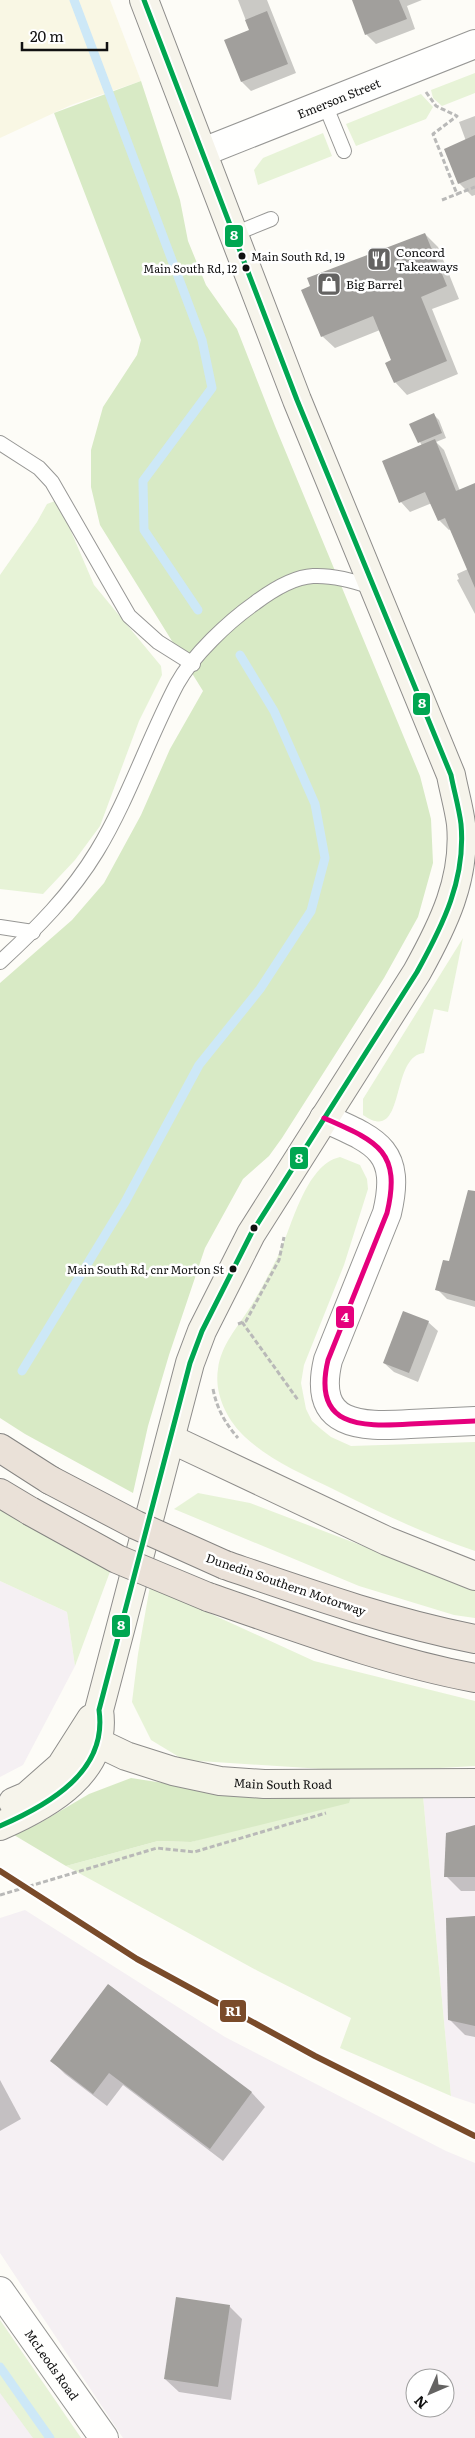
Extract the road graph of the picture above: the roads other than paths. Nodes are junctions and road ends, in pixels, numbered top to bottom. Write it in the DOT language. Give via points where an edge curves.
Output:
graph roads {
  1 [pos="144,0"];
  2 [pos="475,44"];
  3 [pos="324,102"];
  4 [pos="344,151"];
  5 [pos="203,152"];
  6 [pos="271,219"];
  7 [pos="234,234"];
  8 [pos="0,443"];
  9 [pos="372,587"];
  10 [pos="193,664"];
  11 [pos="0,926"];
  12 [pos="33,932"];
  13 [pos="0,962"];
  14 [pos="324,1118"];
  15 [pos="475,1421"];
  16 [pos="170,1440"];
  17 [pos="0,1448"];
  18 [pos="0,1492"];
  19 [pos="475,1576"];
  20 [pos="475,1639"];
  21 [pos="475,1678"];
  22 [pos="89,1738"];
  23 [pos="475,1783"];
  24 [pos="30,1804"];
  25 [pos="0,1808"];
  26 [pos="0,1826"];
  27 [pos="0,2291"];
  28 [pos="104,2438"];
  1 -- 5 [label="main road"];
  2 -- 3 [label="street, Emerson Street"];
  3 -- 4 [label="lane"];
  3 -- 5 [label="street, Emerson Street"];
  5 -- 7 [label="main road"];
  6 -- 7 [label="lane"];
  7 -- 9 [label="main road"];
  8 -- 10 [label="lane" via="39,468 52,482 129,616 158,642"];
  9 -- 10 [label="lane" via="329,577 312,576 296,580 267,594 241,613 210,642"];
  9 -- 14 [label="main road" via="451,775 461,824 461,864 441,928"];
  10 -- 12 [label="lane" via="178,683 96,853"];
  11 -- 12 [label="lane"];
  12 -- 13 [label="lane"];
  14 -- 15 [label="street" via="360,1135 382,1151 392,1169 393,1191 328,1360 324,1383 329,1406 342,1418 358,1424"];
  14 -- 16 [label="main road" via="251,1234 210,1314 190,1363"];
  16 -- 19 [label="main road" via="387,1541"];
  16 -- 22 [label="main road" via="99,1710 102,1727"];
  17 -- 20 [label="highway, Dunedin Southern Motorway, bridge" via="50,1480 136,1525 225,1565 328,1601 434,1631"];
  18 -- 21 [label="highway, bridge" via="117,1559 208,1597 343,1643 442,1672"];
  22 -- 23 [label="main road, Main South Road" via="126,1756 220,1781 264,1784"];
  22 -- 24 [label="main road" via="88,1763 73,1782 54,1799"];
  24 -- 25 [label="main road"];
  24 -- 26 [label="main road"];
  27 -- 28 [label="street, McLeods Road"];
}
